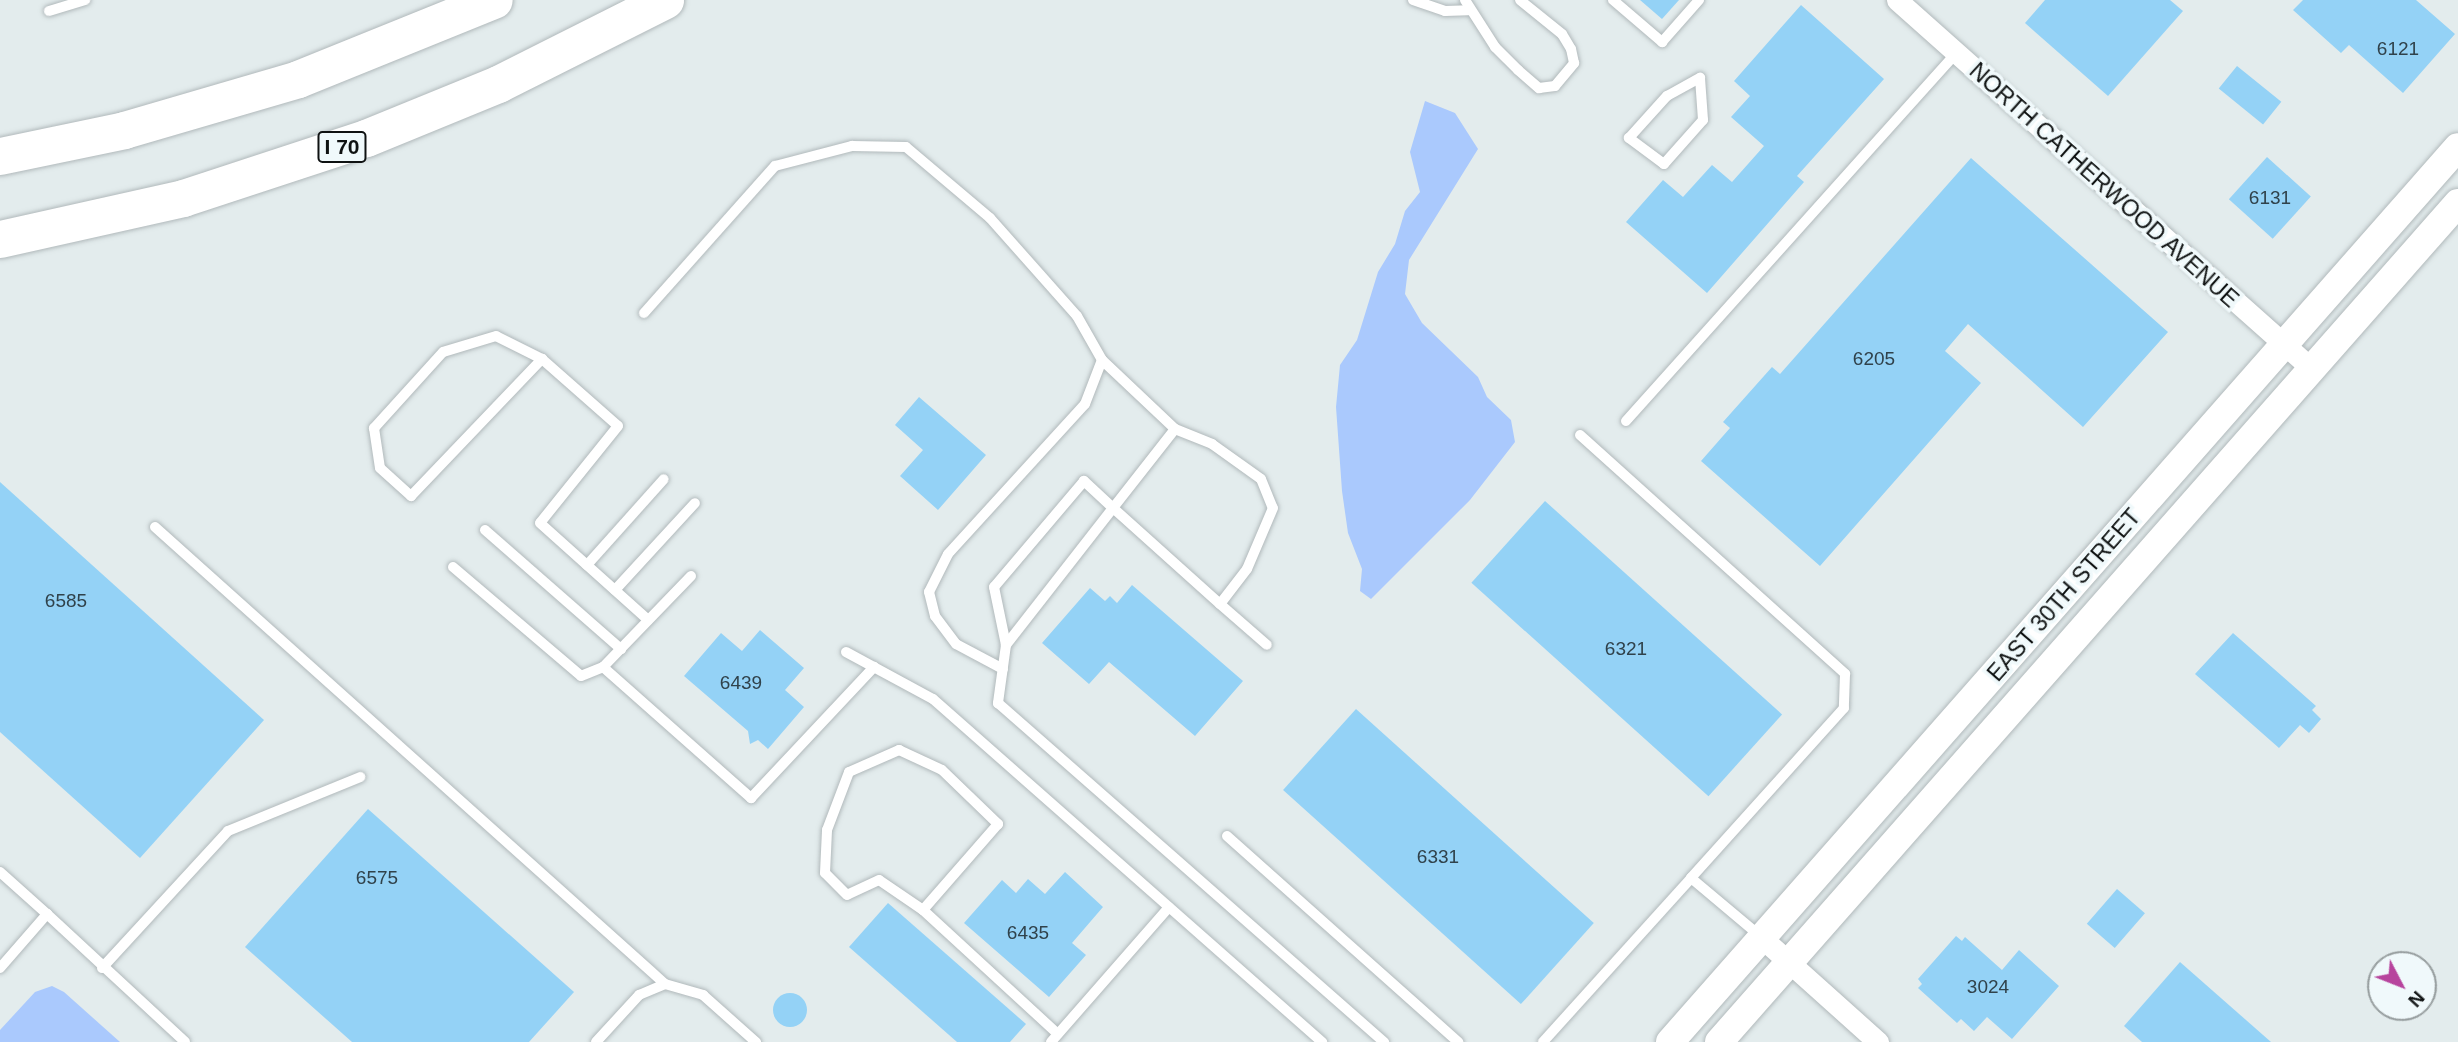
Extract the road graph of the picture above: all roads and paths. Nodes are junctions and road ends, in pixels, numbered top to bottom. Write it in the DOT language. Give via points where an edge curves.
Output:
graph roads {
  1 [pos="85,0"];
  2 [pos="494,0"];
  3 [pos="665,0"];
  4 [pos="1413,0"];
  5 [pos="1520,0"];
  6 [pos="1613,0"];
  7 [pos="1699,0"];
  8 [pos="1897,0"];
  9 [pos="1466,5"];
  10 [pos="50,11"];
  11 [pos="1956,53"];
  12 [pos="1700,78"];
  13 [pos="2458,148"];
  14 [pos="0,156"];
  15 [pos="2456,208"];
  16 [pos="0,239"];
  17 [pos="644,313"];
  18 [pos="2284,346"];
  19 [pos="542,359"];
  20 [pos="1102,360"];
  21 [pos="2312,369"];
  22 [pos="1626,421"];
  23 [pos="1175,429"];
  24 [pos="1580,435"];
  25 [pos="664,479"];
  26 [pos="695,503"];
  27 [pos="1113,508"];
  28 [pos="155,527"];
  29 [pos="485,530"];
  30 [pos="587,565"];
  31 [pos="453,567"];
  32 [pos="691,576"];
  33 [pos="614,590"];
  34 [pos="1220,604"];
  35 [pos="648,620"];
  36 [pos="1006,645"];
  37 [pos="1267,645"];
  38 [pos="621,649"];
  39 [pos="846,652"];
  40 [pos="603,667"];
  41 [pos="874,667"];
  42 [pos="1003,668"];
  43 [pos="360,778"];
  44 [pos="1227,836"];
  45 [pos="0,872"];
  46 [pos="1691,878"];
  47 [pos="1169,907"];
  48 [pos="923,910"];
  49 [pos="47,914"];
  50 [pos="1762,938"];
  51 [pos="1789,962"];
  52 [pos="0,968"];
  53 [pos="102,968"];
  54 [pos="665,984"];
  55 [pos="1055,1038"];
  56 [pos="185,1042"];
  57 [pos="596,1042"];
  58 [pos="756,1042"];
  59 [pos="1322,1042"];
  60 [pos="1384,1042"];
  61 [pos="1458,1042"];
  62 [pos="1543,1042"];
  63 [pos="1670,1042"];
  64 [pos="1719,1042"];
  65 [pos="1878,1042"];
  1 -- 10 [label="lane"];
  2 -- 14 [label="highway" via="298,79 124,130"];
  3 -- 16 [label="highway, I 70" via="498,85 353,143 183,198"];
  4 -- 9 [label="lane" via="1445,11"];
  5 -- 9 [label="lane" via="1562,34 1571,49 1574,64 1555,86 1539,88 1518,70"];
  6 -- 7 [label="lane" via="1662,42"];
  8 -- 11 [label="street, NORTH CATHERWOOD AVENUE"];
  11 -- 18 [label="street, NORTH CATHERWOOD AVENUE"];
  11 -- 22 [label="lane"];
  12 -- 12 [label="lane" via="1703,120 1664,164 1629,138 1667,96"];
  13 -- 18 [label="main road, EAST 30TH STREET"];
  15 -- 21 [label="main road, EAST 30TH STREET"];
  17 -- 20 [label="lane" via="775,166 852,146 906,147 990,218 1077,316"];
  18 -- 21 [label="street, NORTH CATHERWOOD AVENUE"];
  18 -- 50 [label="main road, EAST 30TH STREET"];
  19 -- 19 [label="lane" via="411,496 380,468 374,428 443,352 496,336"];
  19 -- 30 [label="lane" via="618,426 540,523"];
  20 -- 23 [label="lane"];
  20 -- 42 [label="lane" via="1085,404 948,554 929,592 935,616 956,644"];
  21 -- 51 [label="main road, EAST 30TH STREET"];
  23 -- 27 [label="lane"];
  23 -- 34 [label="lane" via="1212,444 1261,479 1273,508 1247,569"];
  24 -- 46 [label="lane" via="1845,674 1844,708"];
  25 -- 30 [label="lane"];
  26 -- 33 [label="lane"];
  27 -- 34 [label="lane"];
  27 -- 36 [label="lane"];
  27 -- 36 [label="lane" via="1084,481 994,587"];
  28 -- 54 [label="lane"];
  29 -- 38 [label="lane"];
  30 -- 33 [label="lane"];
  31 -- 40 [label="lane" via="581,676"];
  32 -- 35 [label="lane"];
  33 -- 35 [label="lane"];
  34 -- 37 [label="lane"];
  35 -- 38 [label="lane"];
  36 -- 42 [label="lane"];
  38 -- 40 [label="lane"];
  39 -- 41 [label="lane"];
  40 -- 41 [label="lane" via="751,798"];
  41 -- 47 [label="lane" via="933,699"];
  42 -- 60 [label="lane" via="998,703"];
  43 -- 53 [label="lane" via="228,831"];
  44 -- 61 [label="lane"];
  45 -- 49 [label="lane"];
  46 -- 50 [label="lane"];
  46 -- 62 [label="lane"];
  47 -- 55 [label="lane"];
  47 -- 59 [label="lane"];
  48 -- 48 [label="lane" via="998,824 942,770 900,750 849,772 827,830 825,873 847,895 879,880"];
  48 -- 55 [label="lane"];
  49 -- 52 [label="lane"];
  49 -- 53 [label="lane"];
  50 -- 51 [label="street"];
  50 -- 63 [label="main road, EAST 30TH STREET"];
  51 -- 64 [label="main road, EAST 30TH STREET"];
  51 -- 65 [label="street"];
  53 -- 56 [label="lane"];
  54 -- 57 [label="lane" via="639,995"];
  54 -- 58 [label="lane" via="703,995"];
}
